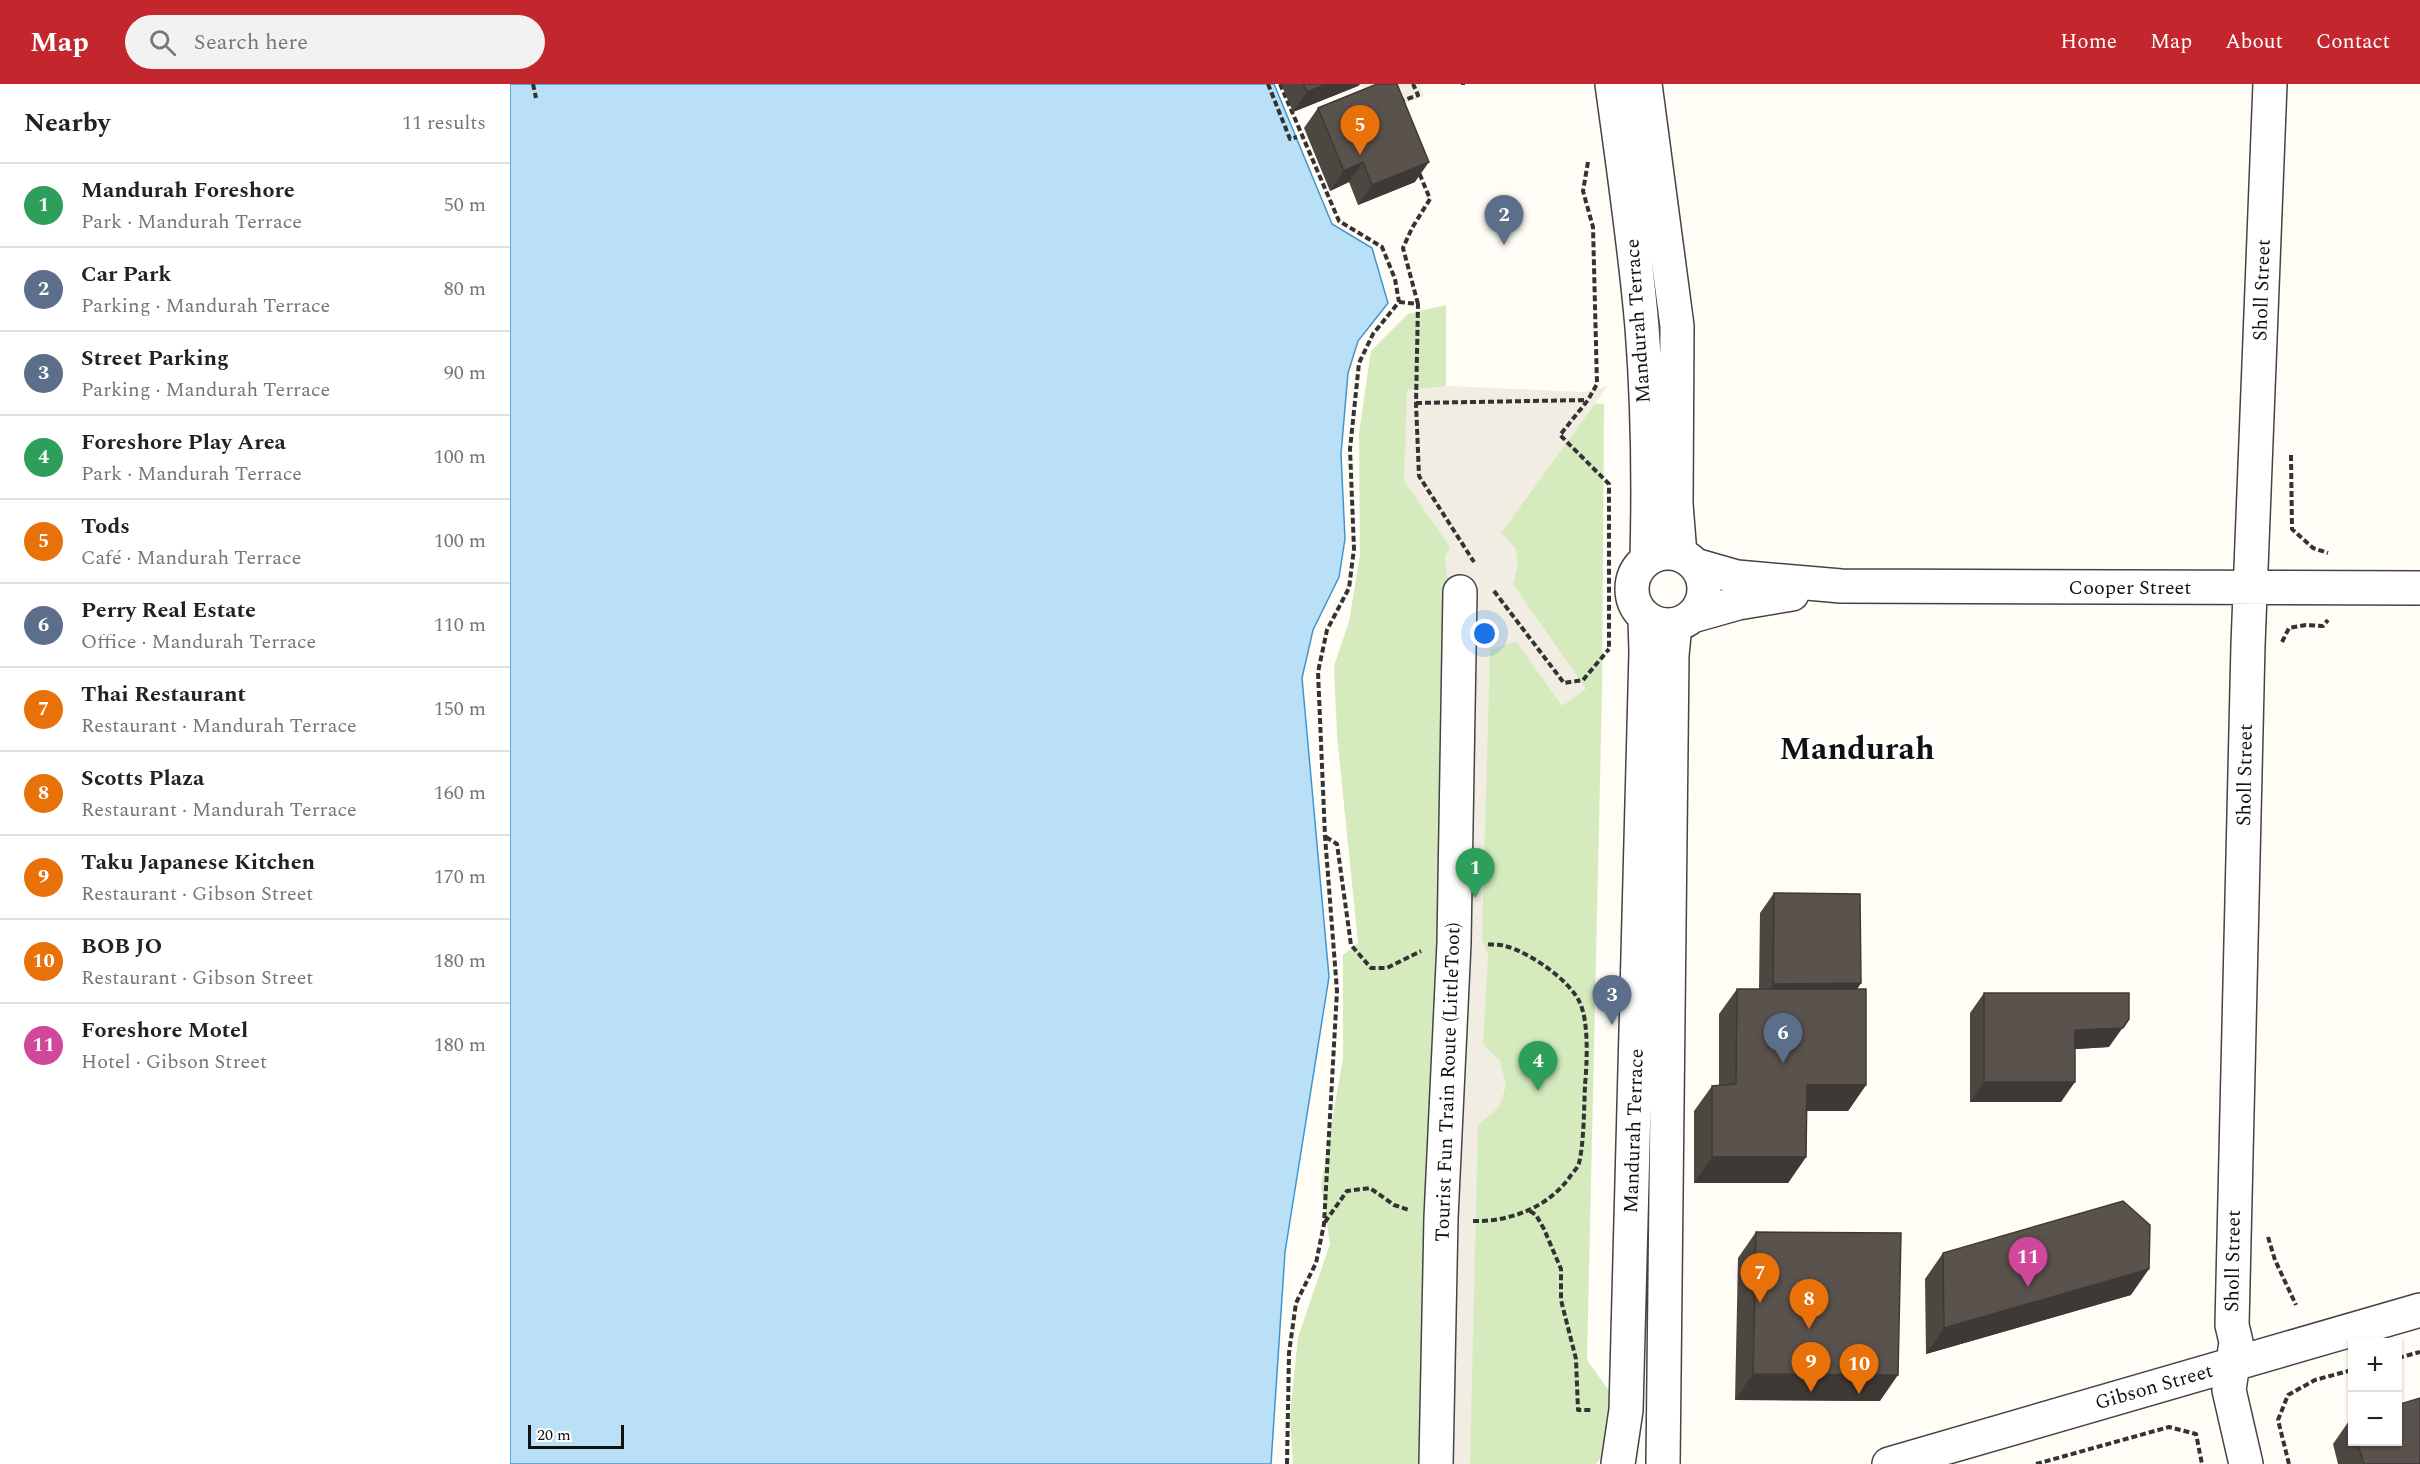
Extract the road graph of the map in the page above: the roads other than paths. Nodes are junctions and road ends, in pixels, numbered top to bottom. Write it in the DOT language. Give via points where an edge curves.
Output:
graph roads {
  1 [pos="1612,84"];
  2 [pos="1645,84"];
  3 [pos="2270,84"];
  4 [pos="1647,559"];
  5 [pos="1687,560"];
  6 [pos="1841,586"];
  7 [pos="1474,588"];
  8 [pos="2420,588"];
  9 [pos="2250,589"];
  10 [pos="1671,620"];
  11 [pos="2420,1311"];
  12 [pos="2232,1364"];
  13 [pos="1436,1464"];
  14 [pos="1618,1464"];
  15 [pos="1663,1464"];
  16 [pos="1889,1464"];
  17 [pos="2246,1464"];
  1 -- 4 [label="street, Mandurah Terrace" via="1642,328"];
  2 -- 5 [label="street, Mandurah Terrace" via="1677,326 1676,504"];
  3 -- 9 [label="street, Sholl Street"];
  4 -- 5 [label="street" via="1669,553"];
  4 -- 10 [label="street" via="1633,577 1631,588 1637,609"];
  5 -- 6 [label="street, Cooper Street" via="1737,577"];
  5 -- 10 [label="street" via="1701,575 1704,586 1699,607"];
  6 -- 9 [label="street, Cooper Street"];
  6 -- 10 [label="street, Cooper Street" via="1738,603"];
  7 -- 13 [label="street, Tourist Fun Train Route (LittleToot)" via="1442,1218"];
  8 -- 9 [label="street, Cooper Street"];
  9 -- 12 [label="street, Sholl Street" via="2232,1324 2236,1342"];
  10 -- 14 [label="street, Mandurah Terrace" via="1646,652 1626,1410"];
  10 -- 15 [label="street, Mandurah Terrace"];
  11 -- 12 [label="street, Gibson Street"];
  12 -- 16 [label="street, Gibson Street"];
  12 -- 17 [label="street, Sholl Street" via="2229,1390"];
}
